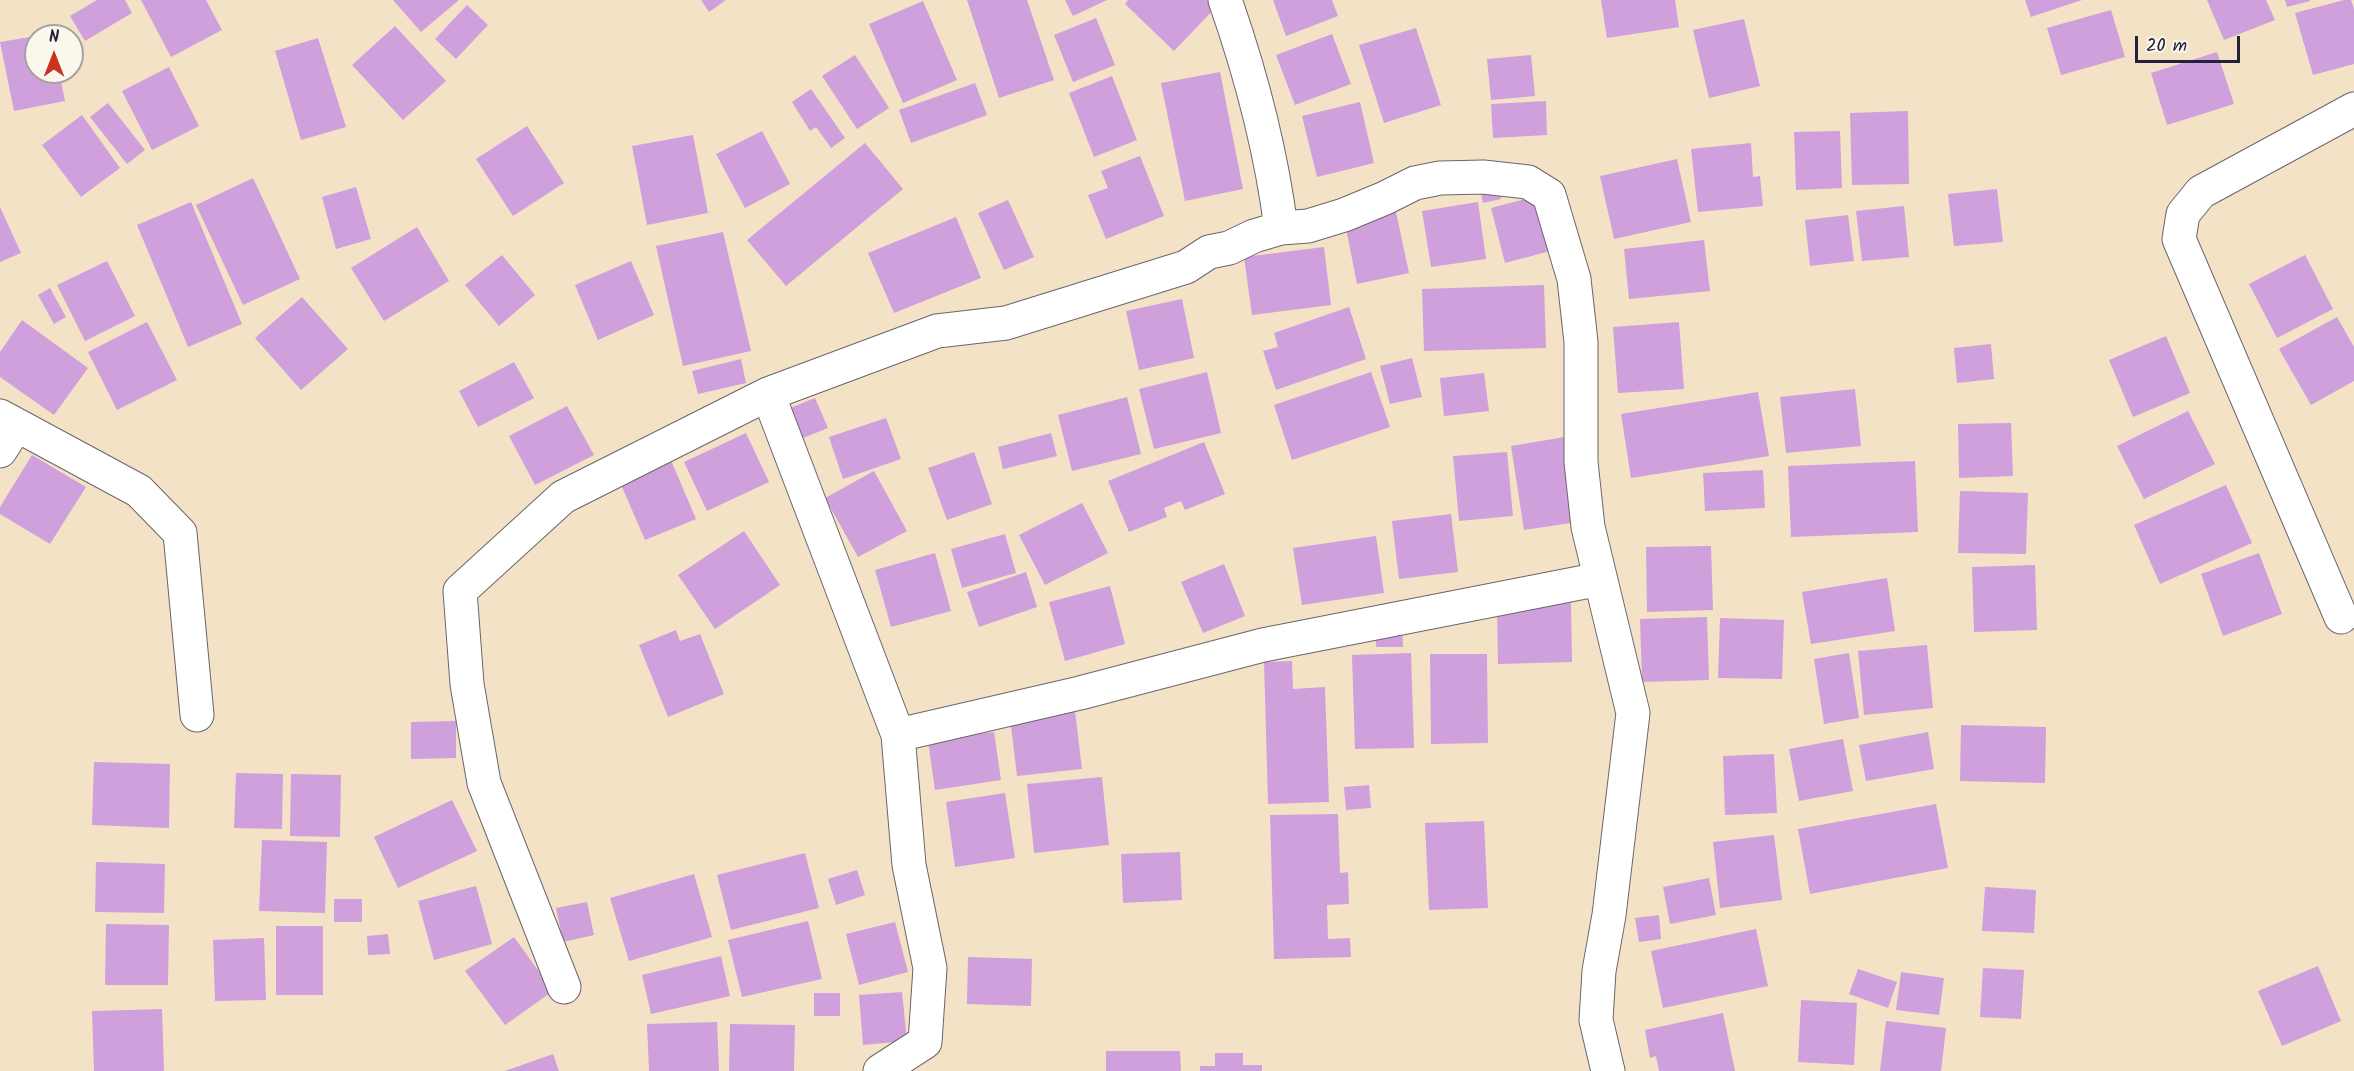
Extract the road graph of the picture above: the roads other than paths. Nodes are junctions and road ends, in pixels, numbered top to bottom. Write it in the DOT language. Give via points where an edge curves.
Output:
graph roads {
  1 [pos="1225,0"];
  2 [pos="2354,110"];
  3 [pos="1281,228"];
  4 [pos="768,394"];
  5 [pos="5,431"];
  6 [pos="1600,579"];
  7 [pos="2342,617"];
  8 [pos="196,716"];
  9 [pos="898,735"];
  10 [pos="564,987"];
  11 [pos="880,1071"];
  12 [pos="1608,1071"];
  1 -- 3 [label="street" via="1254,89 1274,174"];
  2 -- 7 [label="street" via="2201,192 2182,214 2179,239"];
  3 -- 4 [label="street" via="1209,252 1186,267 1006,323 937,331"];
  3 -- 6 [label="street" via="1308,226 1415,183 1440,178 1528,182 1549,195 1574,279 1581,342 1581,462 1588,527"];
  4 -- 9 [label="street"];
  4 -- 10 [label="street" via="563,497 460,591 467,684 484,783"];
  5 -- 8 [label="street" via="139,491 180,533"];
  6 -- 9 [label="street" via="1263,645"];
  6 -- 12 [label="street" via="1634,712 1599,971 1596,1020"];
  9 -- 11 [label="street" via="909,865 930,968 926,1042"];
}
